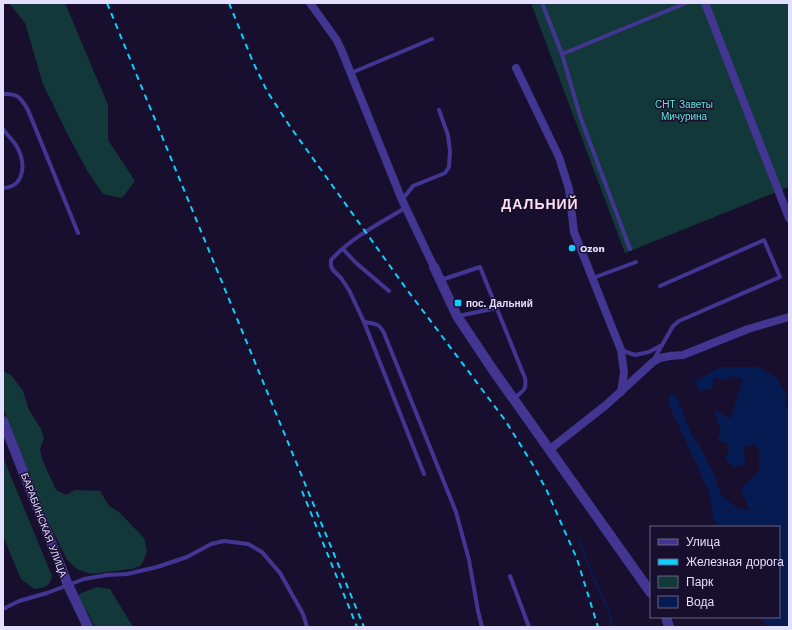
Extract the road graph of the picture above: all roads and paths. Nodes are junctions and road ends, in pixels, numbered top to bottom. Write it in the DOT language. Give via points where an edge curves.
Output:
graph roads {
  1 [pos="310,3"];
  2 [pos="542,3"];
  3 [pos="686,3"];
  4 [pos="705,3"];
  5 [pos="432,39"];
  6 [pos="562,54"];
  7 [pos="516,68"];
  8 [pos="351,73"];
  9 [pos="3,94"];
  10 [pos="439,110"];
  11 [pos="3,129"];
  12 [pos="3,188"];
  13 [pos="403,204"];
  14 [pos="789,218"];
  15 [pos="78,232"];
  16 [pos="343,249"];
  17 [pos="630,249"];
  18 [pos="636,262"];
  19 [pos="434,267"];
  20 [pos="593,278"];
  21 [pos="440,280"];
  22 [pos="660,286"];
  23 [pos="389,291"];
  24 [pos="497,308"];
  25 [pos="457,316"];
  26 [pos="789,317"];
  27 [pos="364,322"];
  28 [pos="663,344"];
  29 [pos="621,350"];
  30 [pos="653,362"];
  31 [pos="621,392"];
  32 [pos="513,399"];
  33 [pos="3,421"];
  34 [pos="549,450"];
  35 [pos="424,474"];
  36 [pos="510,576"];
  37 [pos="68,585"];
  38 [pos="650,592"];
  39 [pos="3,609"];
  40 [pos="88,627"];
  41 [pos="307,627"];
  42 [pos="482,627"];
  43 [pos="529,627"];
  1 -- 8 [label="street" via="336,39"];
  2 -- 6 [label="lane"];
  3 -- 6 [label="lane"];
  4 -- 14 [label="street"];
  5 -- 8 [label="lane"];
  6 -- 17 [label="lane" via="580,119"];
  7 -- 20 [label="street" via="559,158 569,189 574,232"];
  8 -- 13 [label="street"];
  9 -- 15 [label="lane" via="21,98 28,110"];
  10 -- 13 [label="lane" via="448,135 449,167 445,173 413,186"];
  11 -- 12 [label="lane" via="17,147 23,167 19,181 11,188"];
  13 -- 16 [label="lane"];
  13 -- 19 [label="street"];
  16 -- 23 [label="lane"];
  16 -- 27 [label="lane" via="331,260 331,266 342,278"];
  18 -- 20 [label="lane"];
  19 -- 21 [label="street"];
  20 -- 29 [label="street"];
  21 -- 24 [label="lane" via="480,267"];
  21 -- 25 [label="street"];
  22 -- 28 [label="lane" via="764,240 780,277 680,320 673,326"];
  24 -- 25 [label="lane"];
  24 -- 32 [label="lane" via="525,378 524,391"];
  25 -- 32 [label="street"];
  26 -- 30 [label="street" via="748,329 683,355 660,358"];
  27 -- 35 [label="lane"];
  27 -- 42 [label="lane" via="378,324 384,333 456,512 469,560"];
  28 -- 29 [label="lane" via="649,352 635,355"];
  28 -- 30 [label="lane"];
  29 -- 31 [label="street" via="624,373"];
  30 -- 31 [label="street"];
  31 -- 34 [label="street"];
  32 -- 34 [label="street"];
  33 -- 37 [label="street, БАРАБИНСКАЯ УЛИЦА"];
  34 -- 38 [label="street"];
  36 -- 43 [label="lane"];
  37 -- 39 [label="lane"];
  37 -- 40 [label="street, БАРАБИНСКАЯ УЛИЦА"];
  37 -- 41 [label="lane" via="84,579 127,574 157,567 224,541 248,544 262,552 280,573 303,614"];
}
